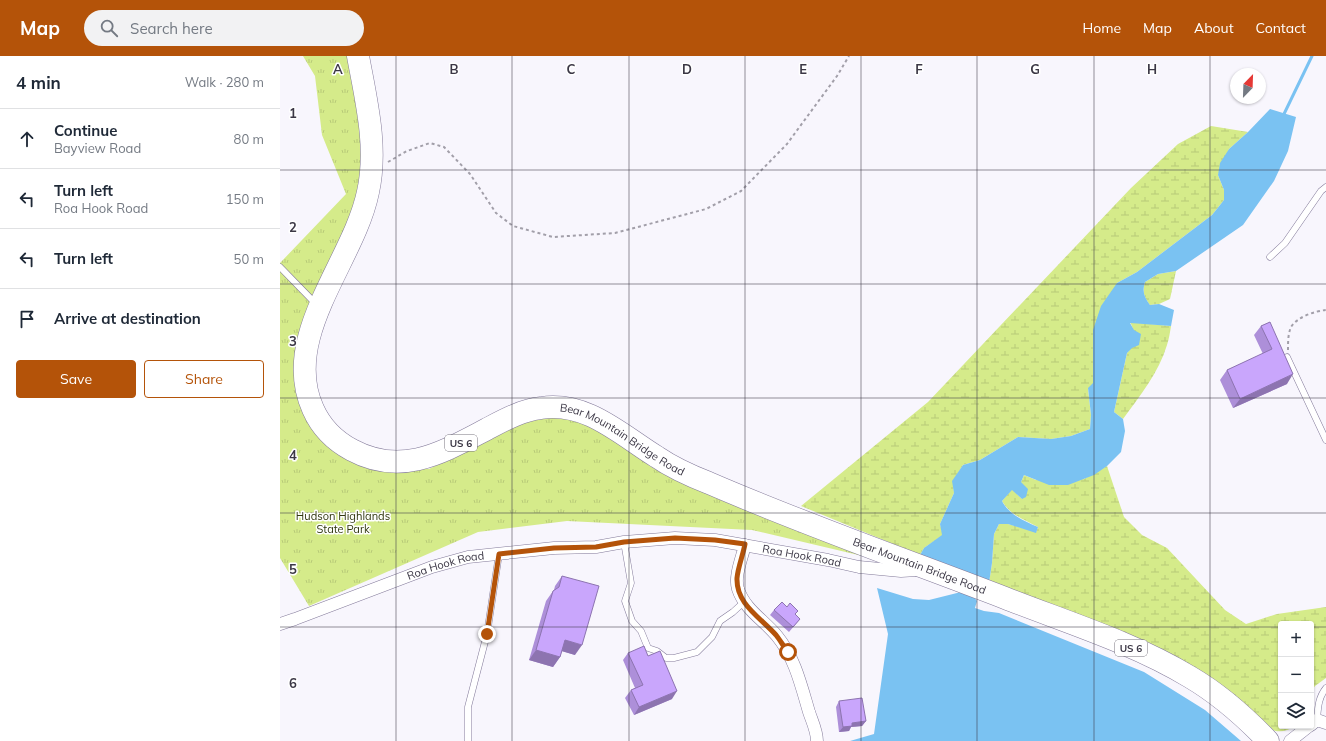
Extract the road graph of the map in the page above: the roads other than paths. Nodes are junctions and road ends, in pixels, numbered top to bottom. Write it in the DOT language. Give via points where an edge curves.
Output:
graph roads {
  1 [pos="358,56"];
  2 [pos="1326,187"];
  3 [pos="1270,257"];
  4 [pos="280,267"];
  5 [pos="320,308"];
  6 [pos="1287,357"];
  7 [pos="1326,440"];
  8 [pos="624,542"];
  9 [pos="745,544"];
  10 [pos="499,554"];
  11 [pos="927,568"];
  12 [pos="744,602"];
  13 [pos="280,624"];
  14 [pos="1326,688"];
  15 [pos="1316,723"];
  16 [pos="468,741"];
  17 [pos="817,741"];
  18 [pos="1268,741"];
  19 [pos="1290,741"];
  1 -- 5 [label="highway, Bear Mountain Bridge Road / US 6" via="372,157 368,193 364,210"];
  2 -- 3 [label="lane" via="1285,243"];
  4 -- 5 [label="lane"];
  5 -- 11 [label="highway, Bear Mountain Bridge Road / US 6" via="309,337 306,355 305,380 309,399 318,418 332,436 360,454 386,462 420,460 450,449 522,412 544,407 567,408 584,412 604,422 659,459 692,476"];
  6 -- 7 [label="lane"];
  8 -- 9 [label="street, Roa Hook Road" via="675,538"];
  8 -- 10 [label="street, Roa Hook Road" via="596,547 554,548"];
  8 -- 12 [label="lane" via="631,583 625,601 632,621 641,631 648,648 666,658 697,652 712,637 720,621"];
  9 -- 11 [label="street, Roa Hook Road" via="859,567 902,571"];
  9 -- 12 [label="street" via="737,576 738,588"];
  10 -- 13 [label="street, Roa Hook Road" via="468,557 432,567"];
  10 -- 16 [label="lane" via="487,634 468,707"];
  11 -- 18 [label="highway, Bear Mountain Bridge Road / US 6" via="1116,641 1160,661 1210,690"];
  12 -- 17 [label="street" via="776,635 796,667"];
  14 -- 15 [label="lane" via="1318,704"];
  15 -- 19 [label="street"];
}
